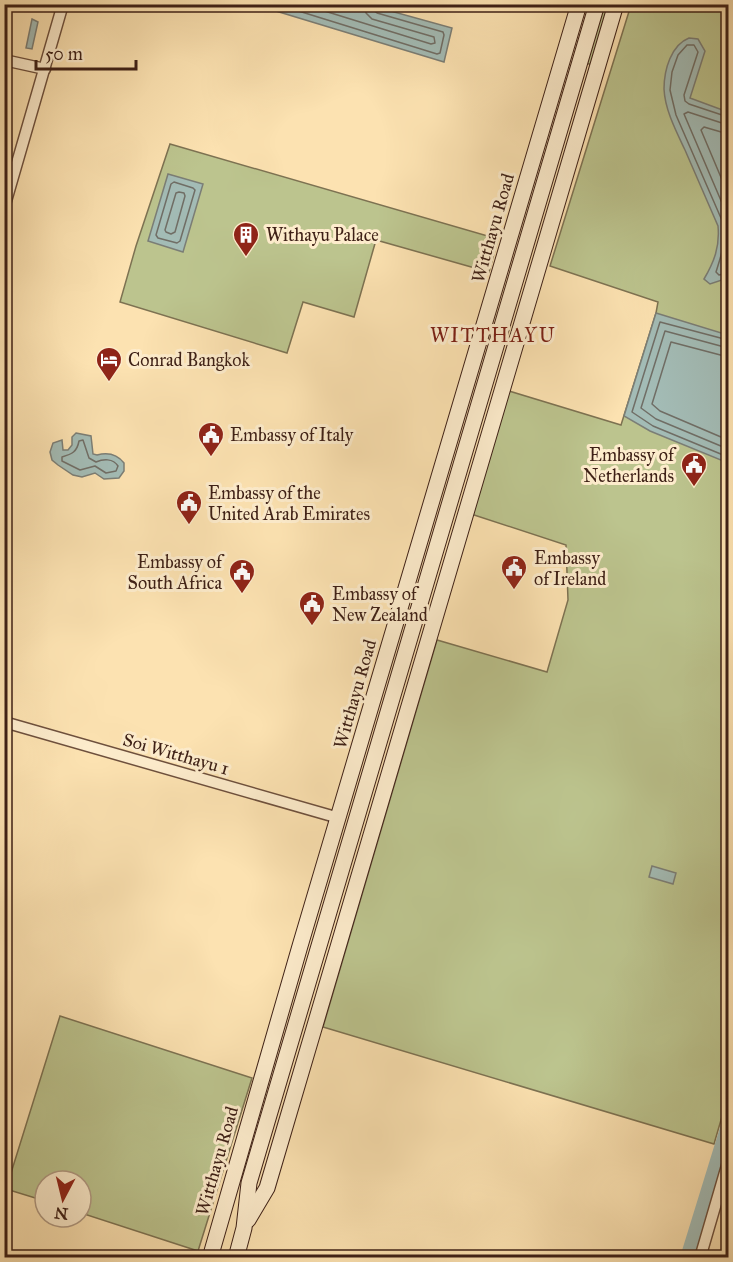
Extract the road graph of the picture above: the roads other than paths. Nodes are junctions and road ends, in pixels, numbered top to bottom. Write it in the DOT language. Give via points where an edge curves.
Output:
graph roads {
  1 [pos="63,4"];
  2 [pos="579,4"];
  3 [pos="597,4"];
  4 [pos="616,4"];
  5 [pos="4,60"];
  6 [pos="562,61"];
  7 [pos="579,66"];
  8 [pos="45,69"];
  9 [pos="596,70"];
  10 [pos="4,208"];
  11 [pos="533,220"];
  12 [pos="508,243"];
  13 [pos="448,448"];
  14 [pos="465,452"];
  15 [pos="4,722"];
  16 [pos="339,818"];
  17 [pos="729,1162"];
  18 [pos="244,1228"];
  19 [pos="210,1257"];
  20 [pos="236,1257"];
  21 [pos="700,1257"];
  1 -- 8 [label="street"];
  2 -- 6 [label="main road, Witthayu Road"];
  3 -- 7 [label="main road, Witthayu Road"];
  4 -- 9 [label="main road, Witthayu Road"];
  5 -- 8 [label="street"];
  6 -- 7 [label="main road"];
  6 -- 12 [label="main road, Witthayu Road"];
  7 -- 9 [label="main road"];
  7 -- 11 [label="main road, Witthayu Road"];
  8 -- 10 [label="street"];
  9 -- 18 [label="main road, Witthayu Road" via="267,1188"];
  11 -- 12 [label="main road"];
  11 -- 14 [label="main road, Witthayu Road"];
  12 -- 13 [label="main road, Witthayu Road"];
  13 -- 14 [label="main road"];
  13 -- 16 [label="main road, Witthayu Road"];
  14 -- 18 [label="main road, Witthayu Road" via="249,1183"];
  15 -- 16 [label="street, Soi Witthayu 1"];
  16 -- 19 [label="main road, Witthayu Road"];
  17 -- 21 [label="street"];
  18 -- 20 [label="main road, Witthayu Road"];
}
